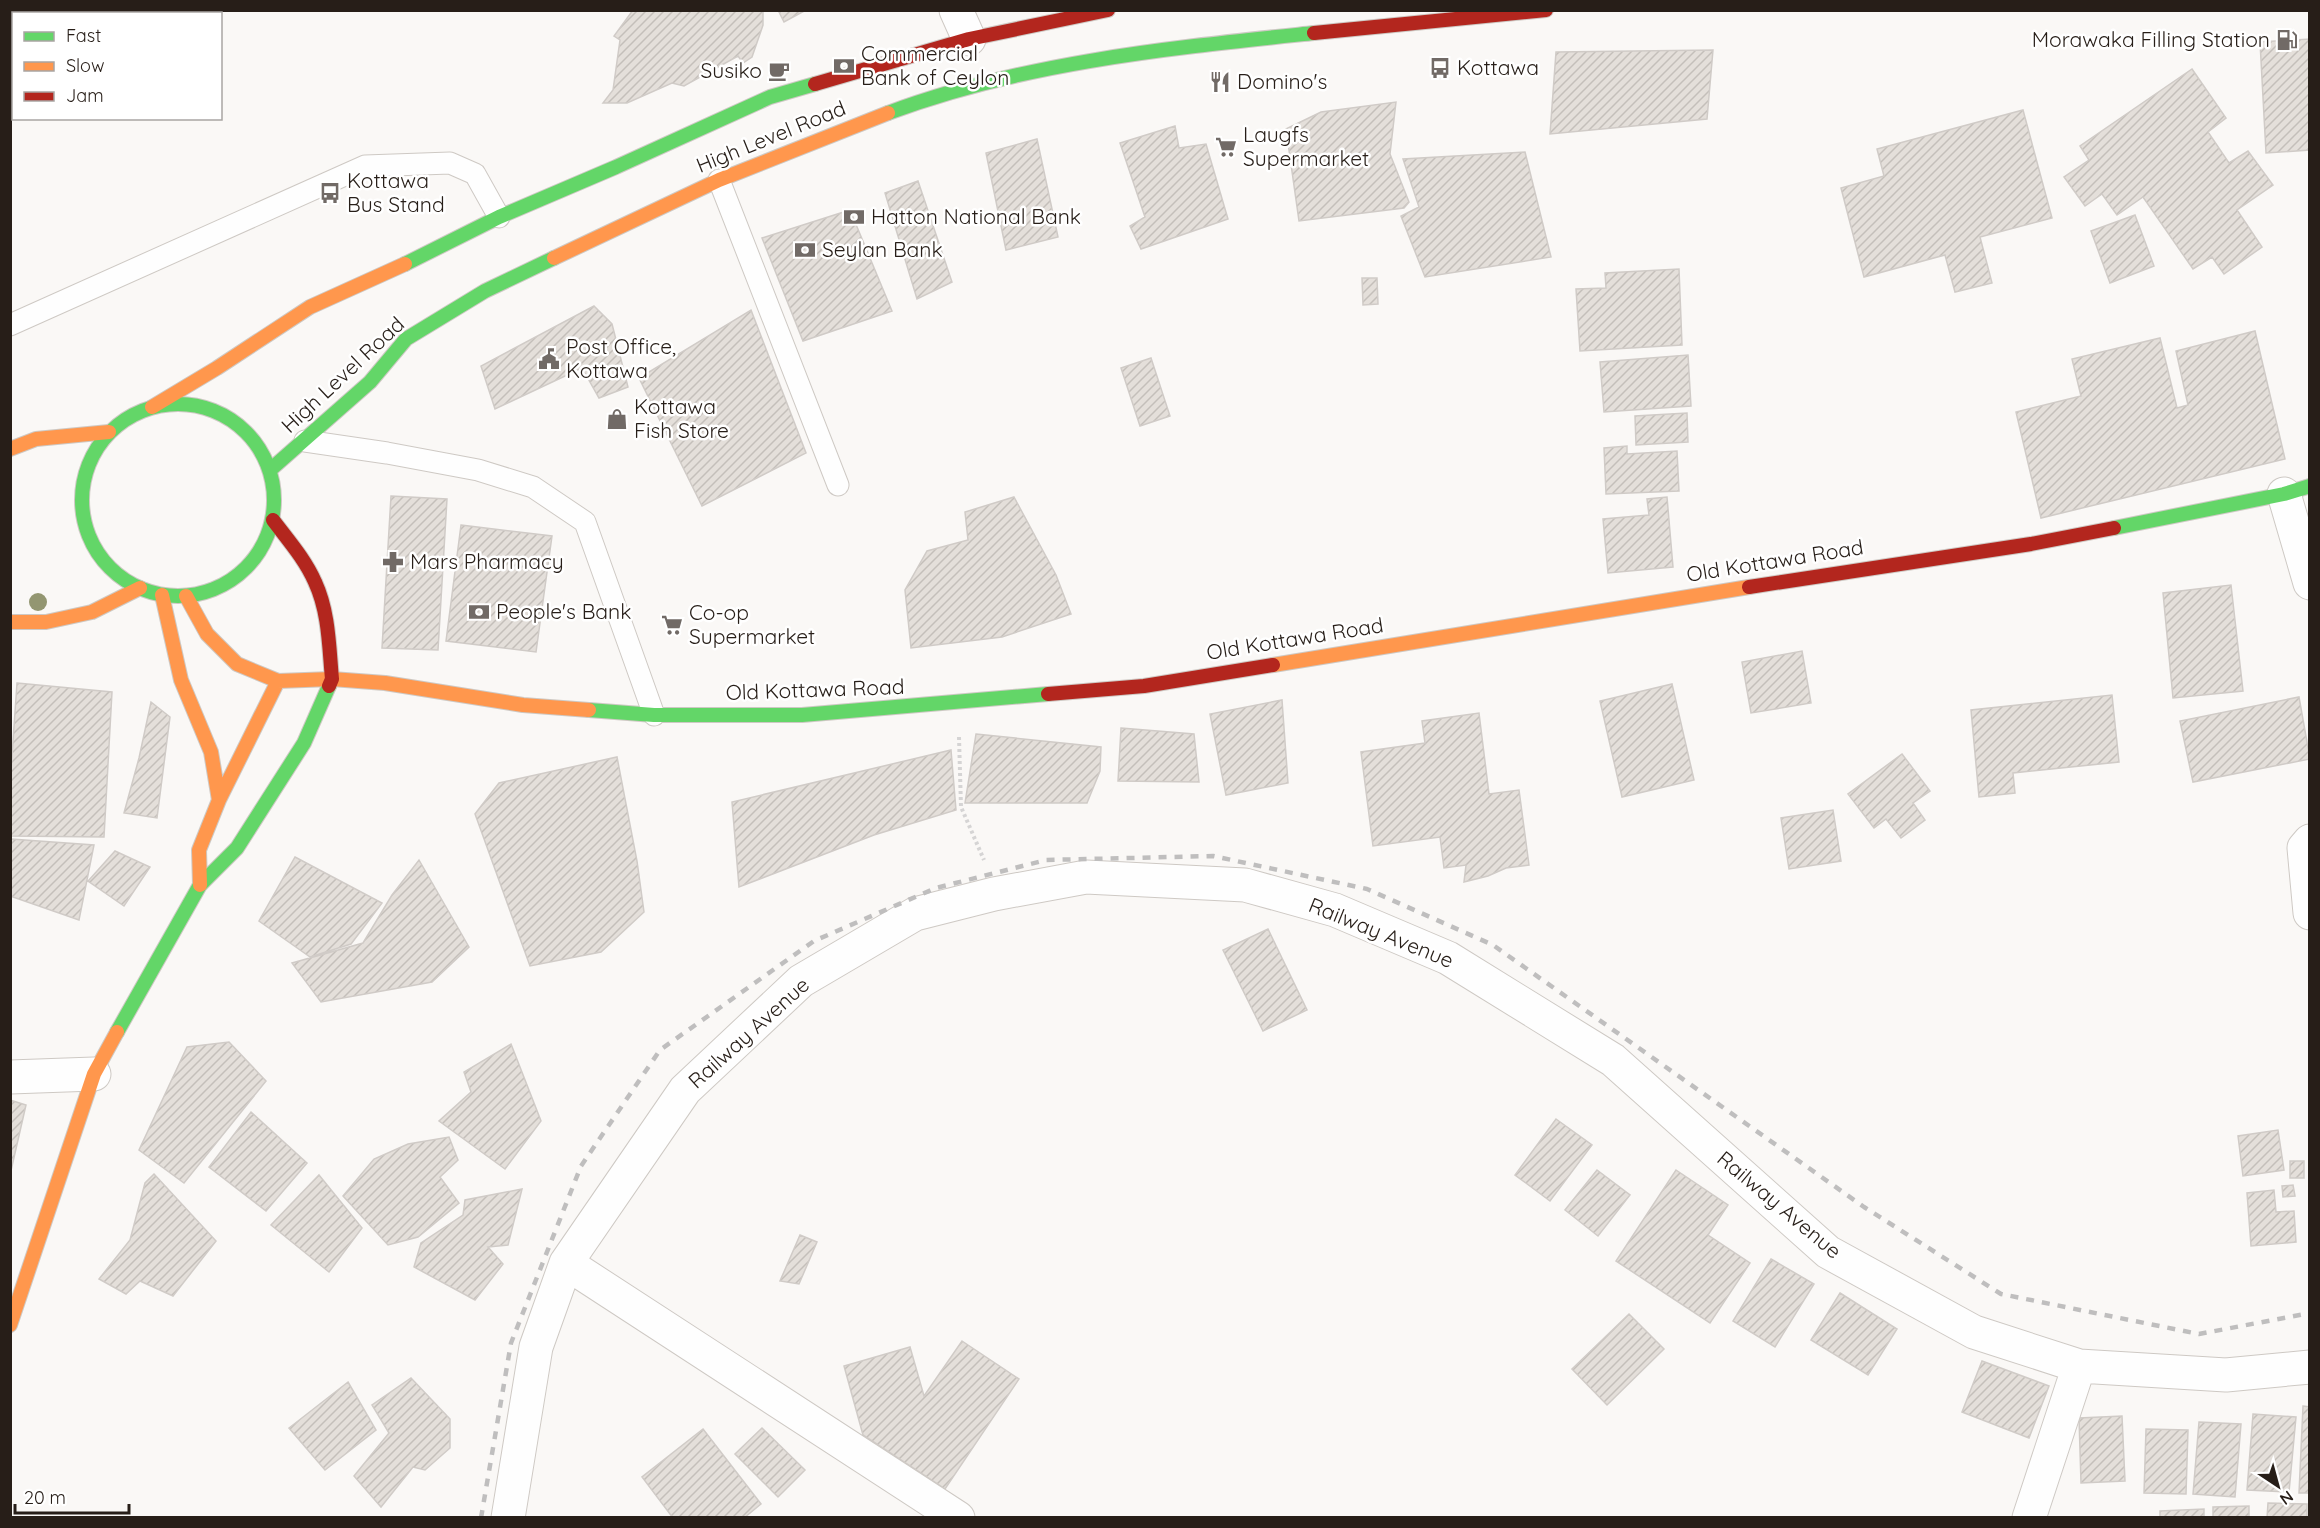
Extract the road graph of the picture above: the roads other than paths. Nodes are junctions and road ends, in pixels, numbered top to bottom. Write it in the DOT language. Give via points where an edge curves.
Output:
graph roads {
  1 [pos="1108,10"];
  2 [pos="1546,10"];
  3 [pos="962,25"];
  4 [pos="719,180"];
  5 [pos="499,217"];
  6 [pos="10,325"];
  7 [pos="152,407"];
  8 [pos="109,432"];
  9 [pos="306,441"];
  10 [pos="10,449"];
  11 [pos="270,470"];
  12 [pos="838,485"];
  13 [pos="2297,490"];
  14 [pos="273,520"];
  15 [pos="2310,583"];
  16 [pos="140,588"];
  17 [pos="162,595"];
  18 [pos="186,596"];
  19 [pos="10,622"];
  20 [pos="332,679"];
  21 [pos="278,681"];
  22 [pos="654,715"];
  23 [pos="219,800"];
  24 [pos="2310,841"];
  25 [pos="200,885"];
  26 [pos="2310,914"];
  27 [pos="94,1074"];
  28 [pos="10,1077"];
  29 [pos="566,1263"];
  30 [pos="10,1325"];
  31 [pos="2079,1366"];
  32 [pos="2310,1367"];
  33 [pos="508,1518"];
  34 [pos="958,1518"];
  35 [pos="2029,1518"];
  1 -- 3 [label="main road, High Level Road"];
  2 -- 4 [label="main road, High Level Road" via="1186,46 1038,69 891,112"];
  3 -- 5 [label="main road, High Level Road" via="770,97"];
  4 -- 9 [label="main road, High Level Road" via="485,291 406,339 370,382"];
  4 -- 12 [label="lane"];
  5 -- 6 [label="lane" via="475,174 450,163 366,166"];
  5 -- 7 [label="main road, High Level Road" via="310,307"];
  7 -- 8 [label="main road"];
  7 -- 11 [label="main road" via="181,403 211,408 237,422 257,444"];
  8 -- 10 [label="main road" via="36,439"];
  8 -- 16 [label="main road" via="92,457 82,487 83,518 94,548 113,572"];
  9 -- 11 [label="main road, High Level Road"];
  9 -- 22 [label="lane" via="478,470 533,487 585,522"];
  11 -- 14 [label="main road" via="275,495"];
  13 -- 15 [label="street"];
  13 -- 22 [label="main road, Old Kottawa Road" via="2031,544 1144,686 802,716"];
  14 -- 18 [label="main road" via="261,549 242,572 216,589"];
  14 -- 20 [label="main road" via="316,583 326,618"];
  16 -- 17 [label="main road"];
  16 -- 19 [label="main road" via="92,612 46,622"];
  17 -- 18 [label="main road"];
  17 -- 23 [label="main road" via="181,680 212,752"];
  18 -- 21 [label="main road" via="207,634 237,663"];
  20 -- 21 [label="main road, Old Kottawa Road"];
  20 -- 22 [label="main road, Old Kottawa Road" via="385,683 523,705"];
  20 -- 25 [label="main road" via="298,753 237,848"];
  21 -- 23 [label="main road"];
  23 -- 25 [label="main road" via="199,850"];
  24 -- 26 [label="street" via="2304,848"];
  25 -- 27 [label="main road"];
  27 -- 28 [label="street"];
  27 -- 30 [label="main road"];
  29 -- 31 [label="street, Railway Avenue" via="685,1090 801,981 915,914 1086,877 1245,885 1335,910 1448,958 1613,1060 1828,1252 1974,1332"];
  29 -- 33 [label="street, Railway Avenue" via="536,1347"];
  29 -- 34 [label="street"];
  31 -- 32 [label="street, Railway Avenue" via="2226,1376"];
  31 -- 35 [label="street"];
}
